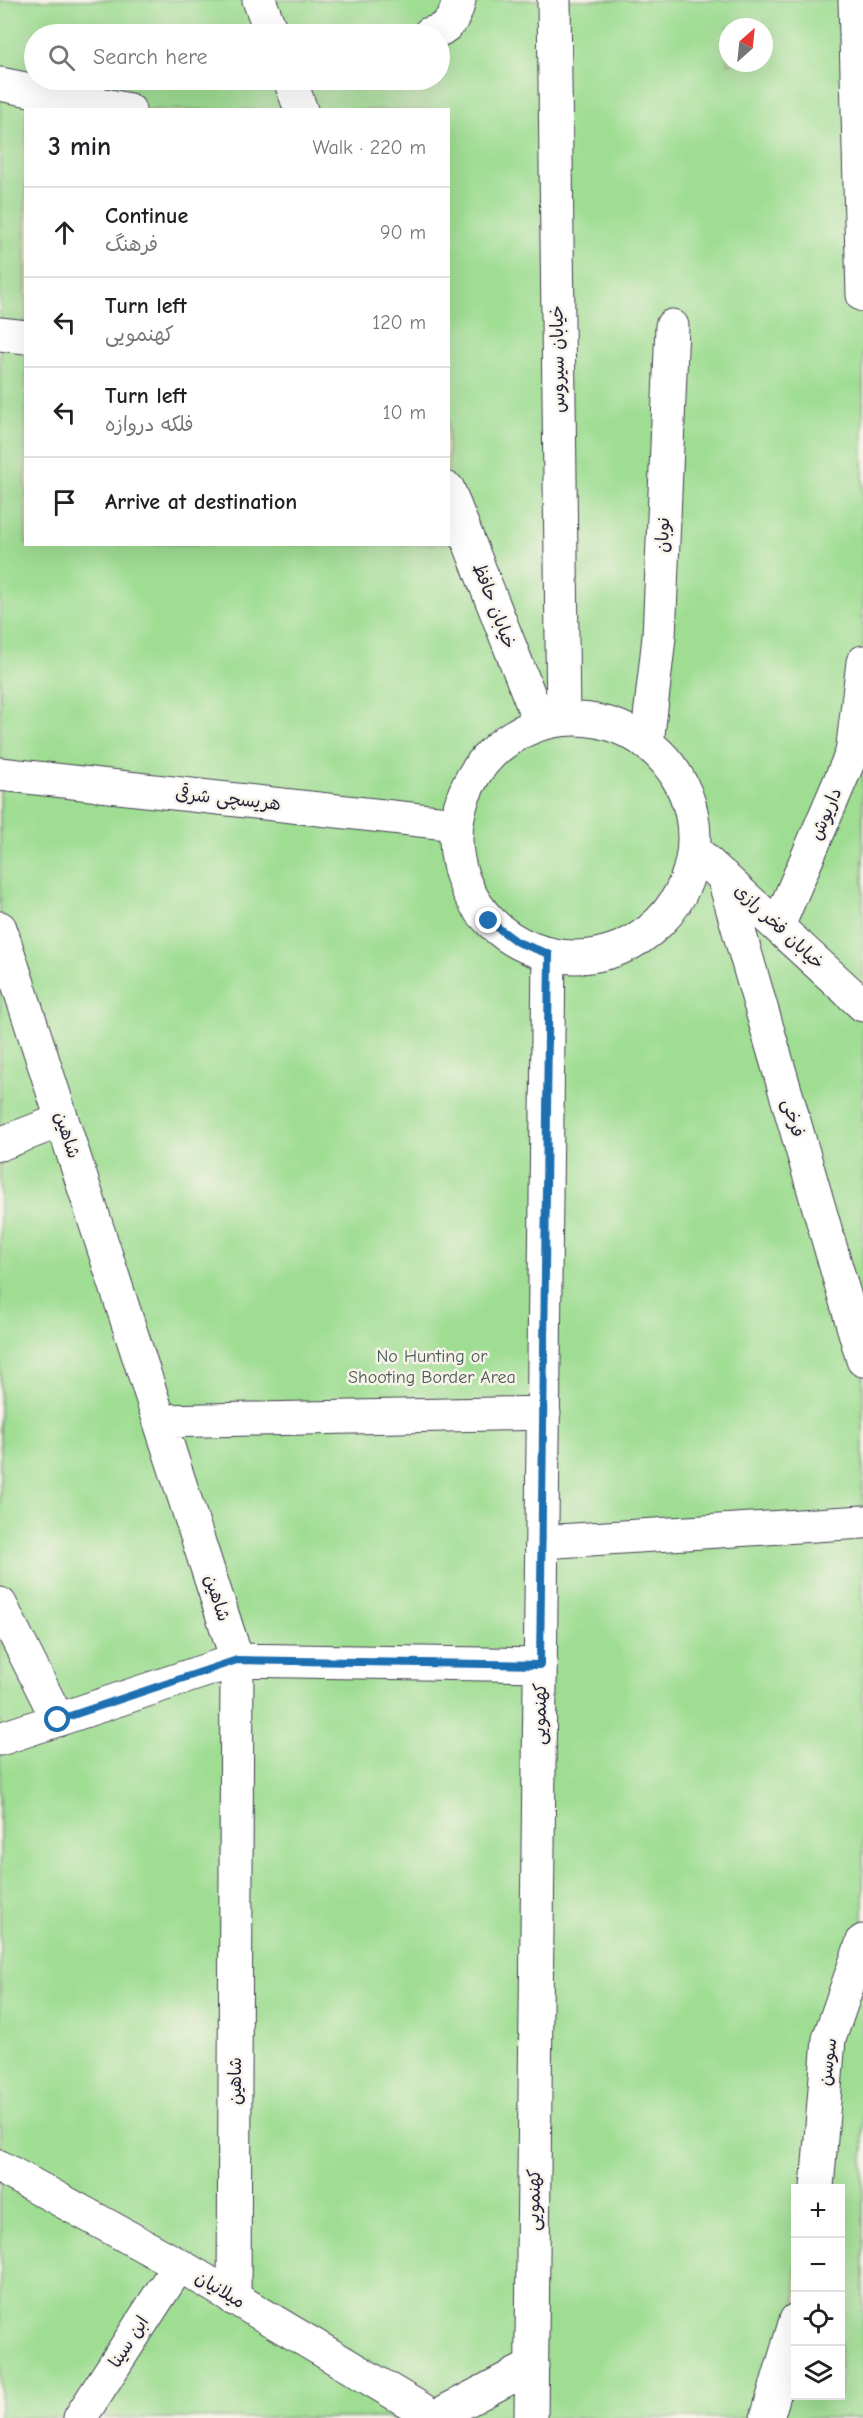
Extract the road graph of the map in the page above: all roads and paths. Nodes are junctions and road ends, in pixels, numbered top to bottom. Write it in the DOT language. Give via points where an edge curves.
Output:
graph roads {
  1 [pos="259,0"];
  2 [pos="459,0"];
  3 [pos="554,0"];
  4 [pos="855,0"];
  5 [pos="268,24"];
  6 [pos="449,24"];
  7 [pos="0,84"];
  8 [pos="24,89"];
  9 [pos="30,90"];
  10 [pos="294,90"];
  11 [pos="119,108"];
  12 [pos="300,108"];
  13 [pos="861,163"];
  14 [pos="863,295"];
  15 [pos="672,326"];
  16 [pos="0,334"];
  17 [pos="24,337"];
  18 [pos="450,494"];
  19 [pos="863,662"];
  20 [pos="551,721"];
  21 [pos="647,744"];
  22 [pos="0,774"];
  23 [pos="456,824"];
  24 [pos="694,849"];
  25 [pos="723,876"];
  26 [pos="778,926"];
  27 [pos="2,937"];
  28 [pos="549,954"];
  29 [pos="858,992"];
  30 [pos="63,1120"];
  31 [pos="0,1144"];
  32 [pos="861,1345"];
  33 [pos="544,1413"];
  34 [pos="160,1421"];
  35 [pos="863,1522"];
  36 [pos="542,1542"];
  37 [pos="0,1604"];
  38 [pos="237,1660"];
  39 [pos="540,1665"];
  40 [pos="58,1720"];
  41 [pos="0,1739"];
  42 [pos="863,1941"];
  43 [pos="0,2168"];
  44 [pos="817,2184"];
  45 [pos="178,2265"];
  46 [pos="234,2299"];
  47 [pos="791,2334"];
  48 [pos="532,2366"];
  49 [pos="80,2418"];
  50 [pos="434,2418"];
  51 [pos="531,2418"];
  52 [pos="767,2418"];
  1 -- 5 [label="street"];
  2 -- 6 [label="street"];
  3 -- 20 [label="street, خیابان سیروس"];
  4 -- 13 [label="street"];
  7 -- 8 [label="street"];
  9 -- 11 [label="street"];
  10 -- 12 [label="street"];
  13 -- 14 [label="street"];
  15 -- 21 [label="street, نوبان" via="659,637"];
  16 -- 17 [label="street"];
  18 -- 20 [label="street, خیابان حافظ"];
  19 -- 26 [label="street, داریوش" via="852,753"];
  20 -- 21 [label="street" via="598,720 631,732"];
  20 -- 23 [label="street" via="508,738 483,762 465,791"];
  21 -- 24 [label="street" via="659,753 680,782 693,814"];
  22 -- 23 [label="street, هریسچی شرقی"];
  23 -- 28 [label="street" via="458,859 468,892 498,928 517,942"];
  24 -- 25 [label="street, خیابان فخر رازی"];
  24 -- 28 [label="street" via="687,882 670,911 645,935 616,950 583,957"];
  25 -- 26 [label="street, خیابان فخر رازی"];
  25 -- 32 [label="street, فرخی"];
  26 -- 29 [label="street, خیابان فخر رازی"];
  27 -- 30 [label="street, شاهین"];
  28 -- 33 [label="street, کهنمویی"];
  30 -- 31 [label="street"];
  30 -- 34 [label="street, شاهین"];
  33 -- 34 [label="street"];
  33 -- 36 [label="street, کهنمویی"];
  34 -- 38 [label="street, شاهین"];
  35 -- 36 [label="street"];
  36 -- 39 [label="street, کهنمویی"];
  37 -- 40 [label="street"];
  38 -- 39 [label="street"];
  38 -- 40 [label="street"];
  38 -- 46 [label="street, شاهین"];
  39 -- 48 [label="street, کهنمویی"];
  40 -- 41 [label="street"];
  42 -- 44 [label="street, سوسن" via="829,2039"];
  43 -- 45 [label="street, میلانیان"];
  45 -- 46 [label="street, میلانیان"];
  45 -- 49 [label="street, ابن سینا"];
  46 -- 50 [label="street, میلانیان"];
  47 -- 52 [label="street"];
  48 -- 50 [label="street"];
  48 -- 51 [label="street, کهنمویی"];
}
